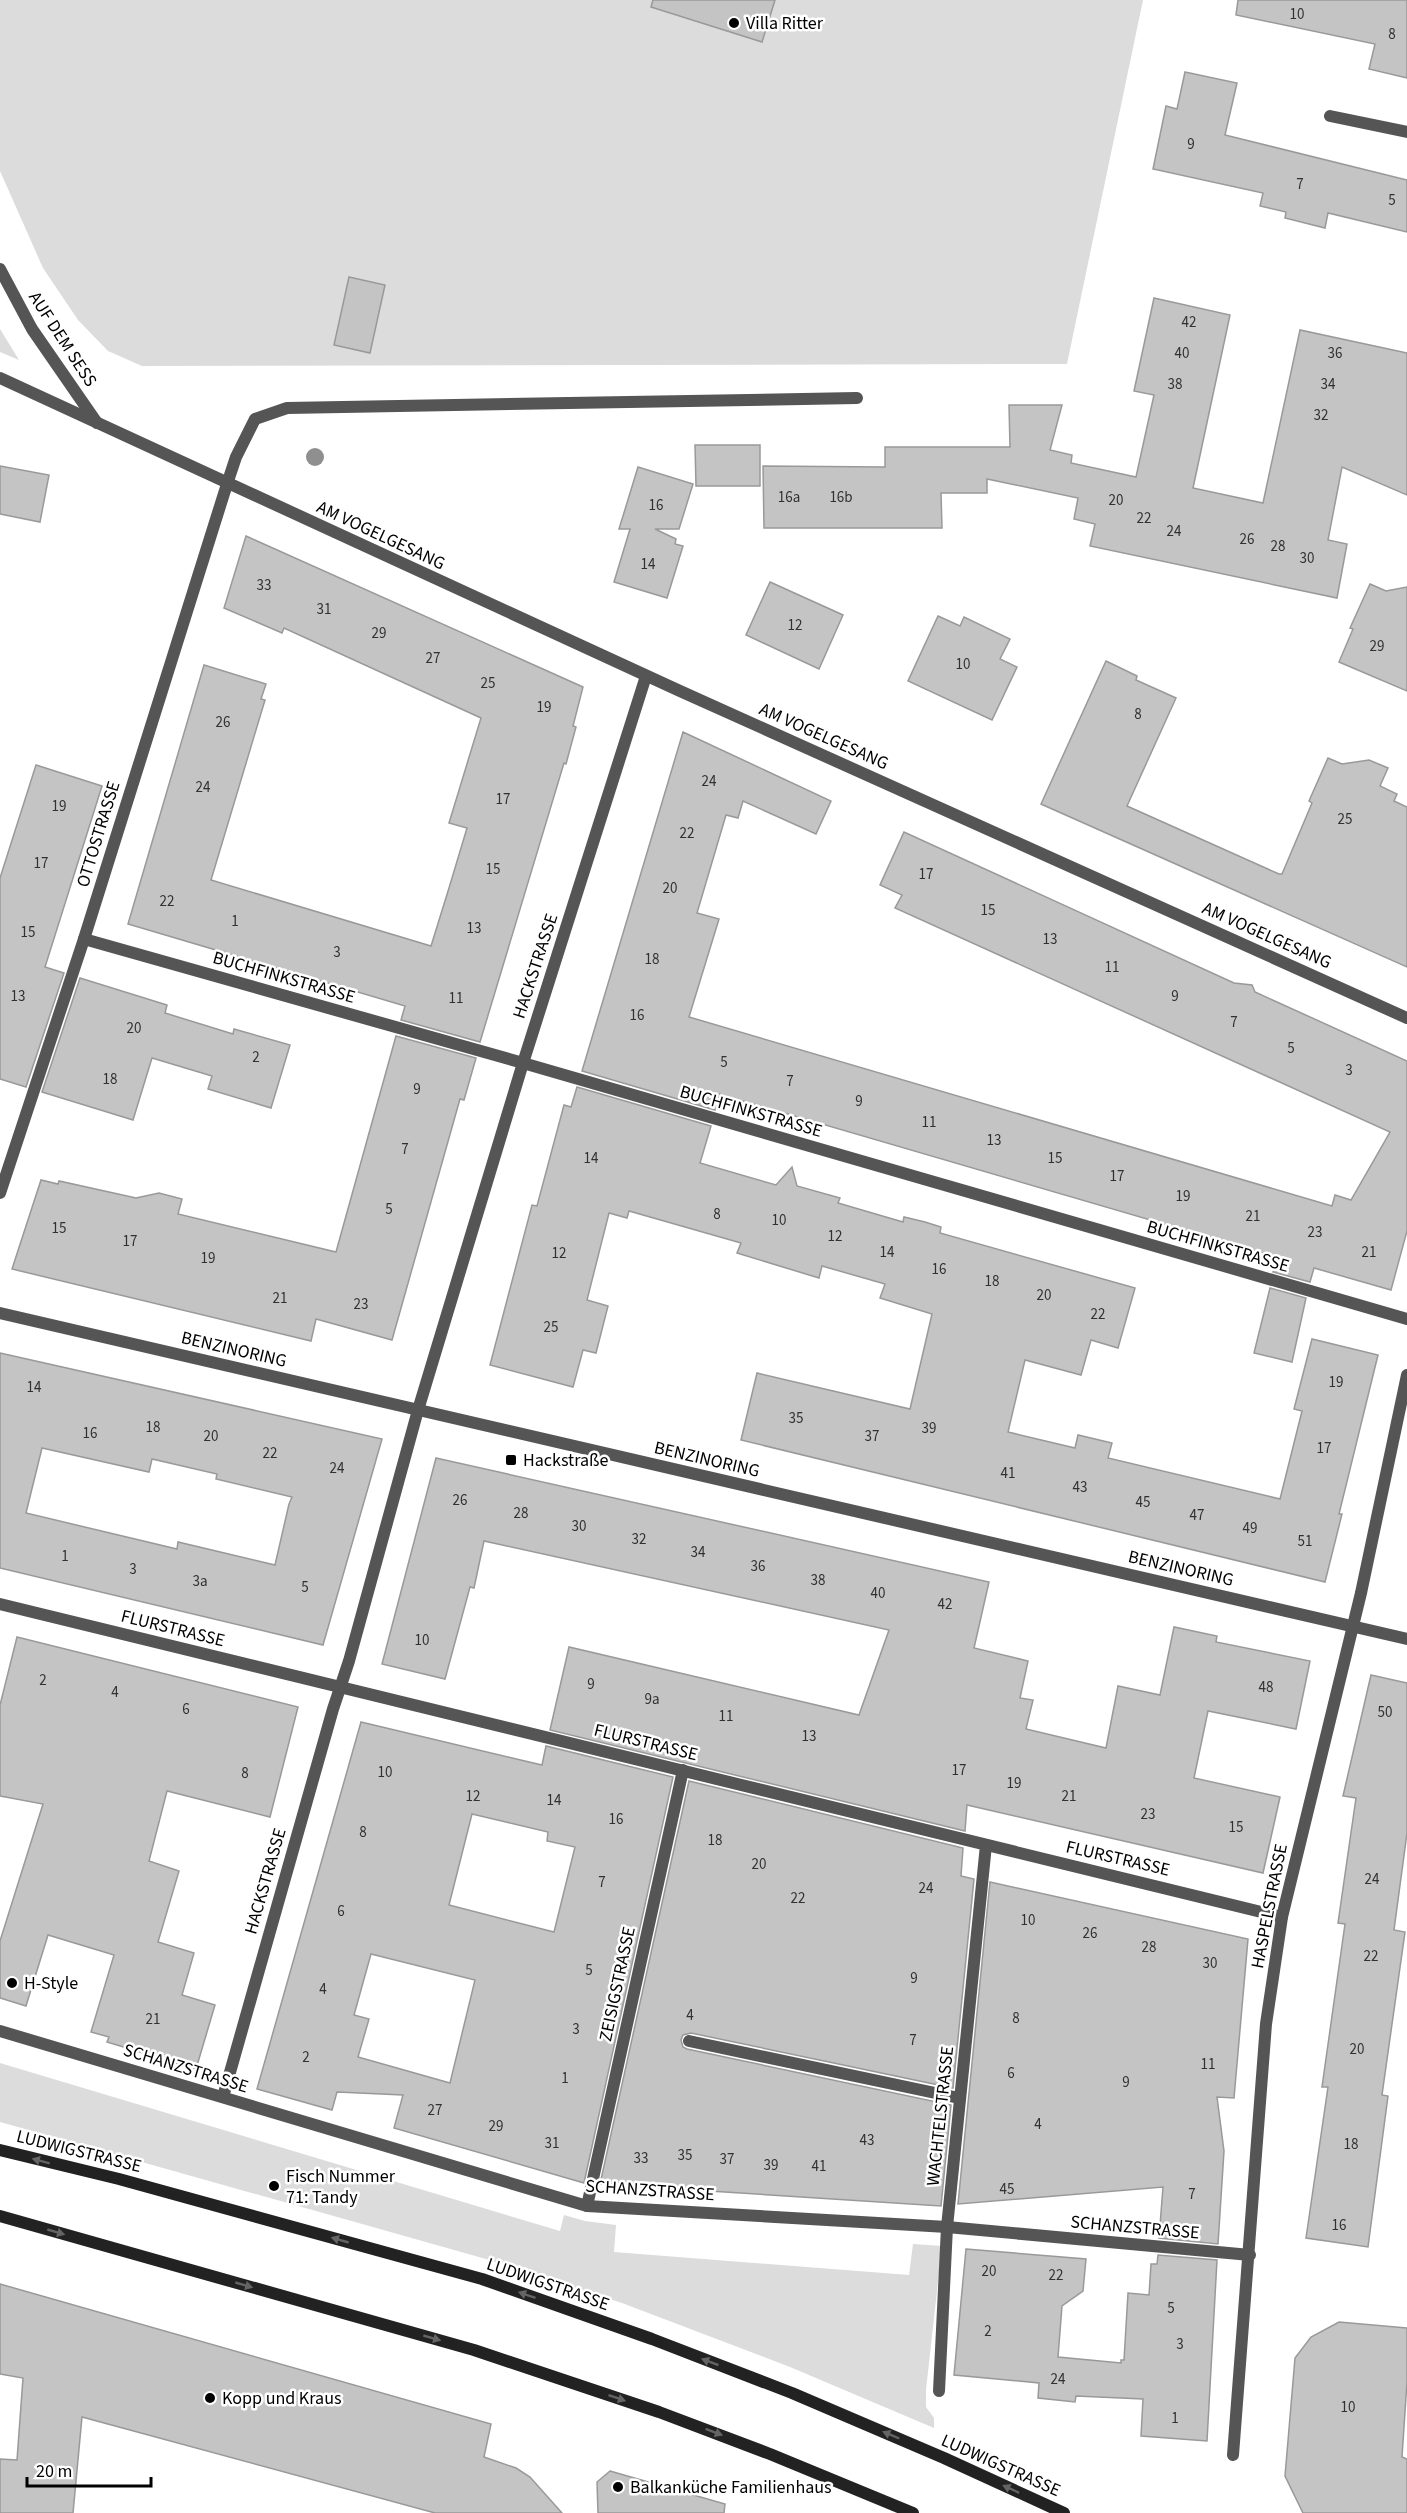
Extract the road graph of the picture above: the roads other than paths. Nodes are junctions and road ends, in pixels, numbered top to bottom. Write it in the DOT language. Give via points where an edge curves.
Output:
graph roads {
  1 [pos="1330,116"];
  2 [pos="1407,132"];
  3 [pos="0,270"];
  4 [pos="0,378"];
  5 [pos="857,398"];
  6 [pos="99,425"];
  7 [pos="227,484"];
  8 [pos="646,676"];
  9 [pos="84,939"];
  10 [pos="1407,1018"];
  11 [pos="523,1063"];
  12 [pos="0,1193"];
  13 [pos="0,1312"];
  14 [pos="1407,1319"];
  15 [pos="1407,1375"];
  16 [pos="418,1410"];
  17 [pos="0,1604"];
  18 [pos="1352,1626"];
  19 [pos="1407,1639"];
  20 [pos="339,1687"];
  21 [pos="682,1770"];
  22 [pos="986,1845"];
  23 [pos="1282,1917"];
  24 [pos="0,2031"];
  25 [pos="689,2041"];
  26 [pos="223,2097"];
  27 [pos="959,2098"];
  28 [pos="0,2150"];
  29 [pos="587,2206"];
  30 [pos="0,2216"];
  31 [pos="947,2227"];
  32 [pos="1250,2255"];
  33 [pos="939,2391"];
  34 [pos="1233,2455"];
  35 [pos="913,2513"];
  36 [pos="1064,2513"];
  1 -- 2 [label="street"];
  3 -- 6 [label="street, AUF DEM SESS" via="32,329"];
  4 -- 6 [label="street, AM VOGELGESANG"];
  5 -- 7 [label="street" via="287,408 255,419"];
  6 -- 7 [label="street, AM VOGELGESANG"];
  7 -- 8 [label="street, AM VOGELGESANG"];
  7 -- 9 [label="street, OTTOSTRASSE"];
  8 -- 10 [label="street, AM VOGELGESANG"];
  8 -- 11 [label="street, HACKSTRASSE"];
  9 -- 11 [label="street, BUCHFINKSTRASSE"];
  9 -- 12 [label="street, OTTOSTRASSE"];
  11 -- 14 [label="street, BUCHFINKSTRASSE"];
  11 -- 16 [label="street, HACKSTRASSE"];
  13 -- 16 [label="street, BENZINORING"];
  15 -- 18 [label="street, HASPELSTRASSE"];
  16 -- 18 [label="street, BENZINORING"];
  16 -- 20 [label="street, HACKSTRASSE"];
  17 -- 20 [label="street, FLURSTRASSE"];
  18 -- 19 [label="street, BENZINORING"];
  18 -- 23 [label="street, HASPELSTRASSE"];
  20 -- 21 [label="street, FLURSTRASSE"];
  20 -- 26 [label="street, HACKSTRASSE"];
  21 -- 22 [label="street, FLURSTRASSE"];
  21 -- 29 [label="street, ZEISIGSTRASSE"];
  22 -- 23 [label="street, FLURSTRASSE"];
  22 -- 27 [label="street, WACHTELSTRASSE"];
  23 -- 32 [label="street, HASPELSTRASSE" via="1266,2024"];
  24 -- 26 [label="street, SCHANZSTRASSE"];
  25 -- 27 [label="street"];
  26 -- 29 [label="street, SCHANZSTRASSE"];
  27 -- 31 [label="street, WACHTELSTRASSE"];
  36 -- 28 [label="main road, LUDWIGSTRASSE, one-way" via="792,2393 482,2279"];
  29 -- 31 [label="street, SCHANZSTRASSE"];
  30 -- 35 [label="main road, one-way" via="474,2350 659,2412"];
  31 -- 32 [label="street, SCHANZSTRASSE"];
  31 -- 33 [label="street, WACHTELSTRASSE"];
  32 -- 34 [label="street, HASPELSTRASSE"];
}
